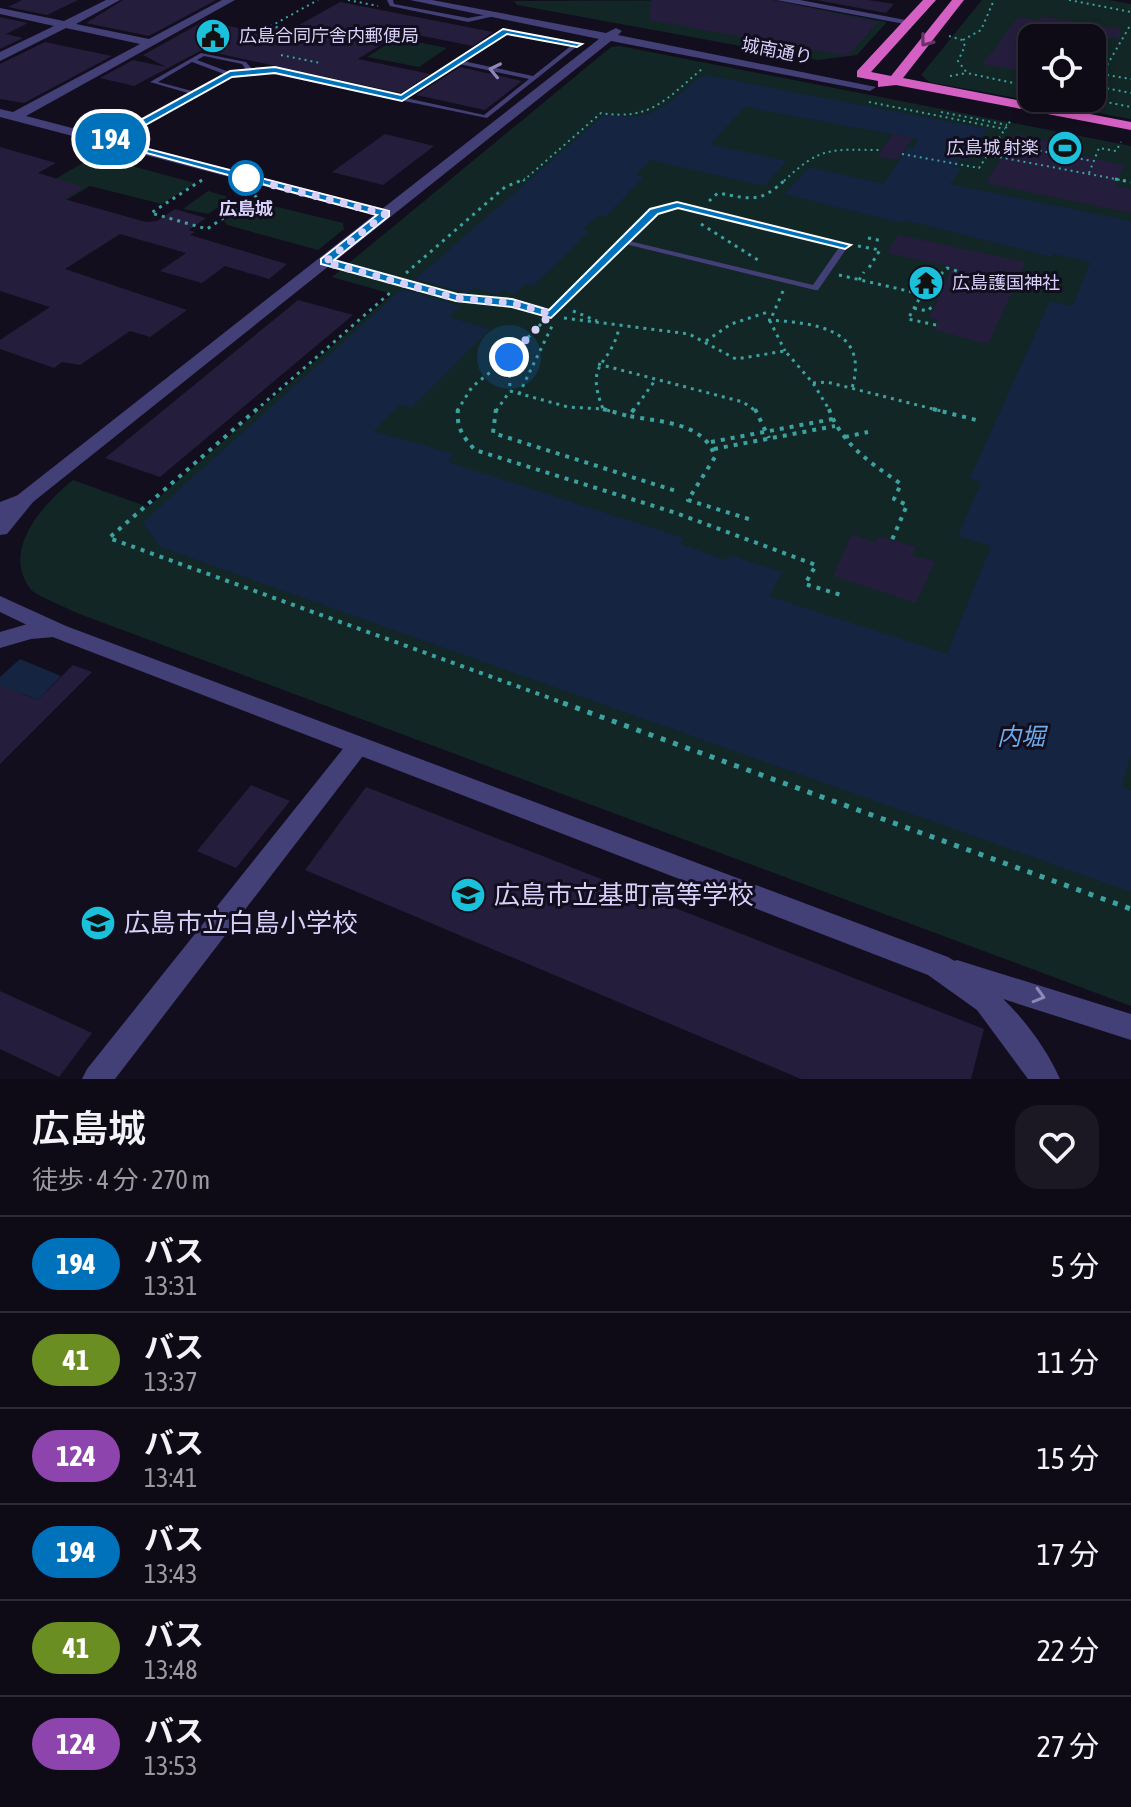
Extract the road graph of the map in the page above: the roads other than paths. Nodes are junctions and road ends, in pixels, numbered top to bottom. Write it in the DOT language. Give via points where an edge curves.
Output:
graph roads {
  1 [pos="115,0"];
  2 [pos="230,0"];
  3 [pos="390,0"];
  4 [pos="415,0"];
  5 [pos="451,0"];
  6 [pos="781,0"];
  7 [pos="930,0"];
  8 [pos="958,0"];
  9 [pos="492,9"];
  10 [pos="0,11"];
  11 [pos="910,22"];
  12 [pos="65,24"];
  13 [pos="612,34"];
  14 [pos="151,43"];
  15 [pos="0,57"];
  16 [pos="191,60"];
  17 [pos="455,61"];
  18 [pos="251,71"];
  19 [pos="230,74"];
  20 [pos="534,78"];
  21 [pos="866,80"];
  22 [pos="894,81"];
  23 [pos="193,93"];
  24 [pos="402,98"];
  25 [pos="7,115"];
  26 [pos="1131,126"];
  27 [pos="1126,139"];
  28 [pos="108,141"];
  29 [pos="385,214"];
  30 [pos="621,241"];
  31 [pos="325,262"];
  32 [pos="26,498"];
  33 [pos="0,510"];
  34 [pos="0,529"];
  35 [pos="0,603"];
  36 [pos="58,631"];
  37 [pos="0,640"];
  38 [pos="358,746"];
  39 [pos="938,966"];
  40 [pos="1131,1027"];
  41 [pos="97,1079"];
  42 [pos="1045,1079"];
  1 -- 12 [label="street"];
  2 -- 14 [label="street"];
  3 -- 9 [label="lane" via="392,5 468,20"];
  4 -- 9 [label="street, 城南通り"];
  5 -- 9 [label="street, 城南通り"];
  6 -- 11 [label="street"];
  7 -- 11 [label="highway"];
  8 -- 22 [label="highway, one-way"];
  9 -- 13 [label="street, 城南通り"];
  10 -- 12 [label="street"];
  11 -- 21 [label="highway"];
  12 -- 14 [label="street"];
  12 -- 15 [label="street"];
  13 -- 21 [label="street, 城南通り"];
  13 -- 29 [label="street"];
  14 -- 25 [label="street"];
  16 -- 18 [label="lane" via="203,54 244,63"];
  16 -- 19 [label="lane"];
  16 -- 23 [label="lane" via="153,82"];
  20 -- 17 [label="lane, one-way"];
  17 -- 20 [label="lane" via="506,31 577,44"];
  17 -- 24 [label="lane"];
  18 -- 19 [label="lane"];
  18 -- 24 [label="lane" via="275,70"];
  19 -- 23 [label="lane"];
  20 -- 24 [label="lane" via="485,117"];
  21 -- 22 [label="highway"];
  21 -- 27 [label="highway, 城南通り"];
  22 -- 26 [label="highway"];
  23 -- 28 [label="lane"];
  25 -- 28 [label="street"];
  28 -- 29 [label="street"];
  29 -- 31 [label="street"];
  30 -- 30 [label="lane" via="654,211 677,205 845,245 815,288"];
  30 -- 31 [label="lane" via="551,314 512,303 456,298"];
  31 -- 32 [label="street"];
  32 -- 33 [label="street"];
  32 -- 34 [label="street"];
  35 -- 36 [label="street"];
  36 -- 37 [label="street" via="31,631"];
  36 -- 38 [label="street"];
  38 -- 39 [label="street"];
  38 -- 41 [label="street"];
  39 -- 40 [label="street, one-way"];
  39 -- 42 [label="street" via="987,998"];
}
